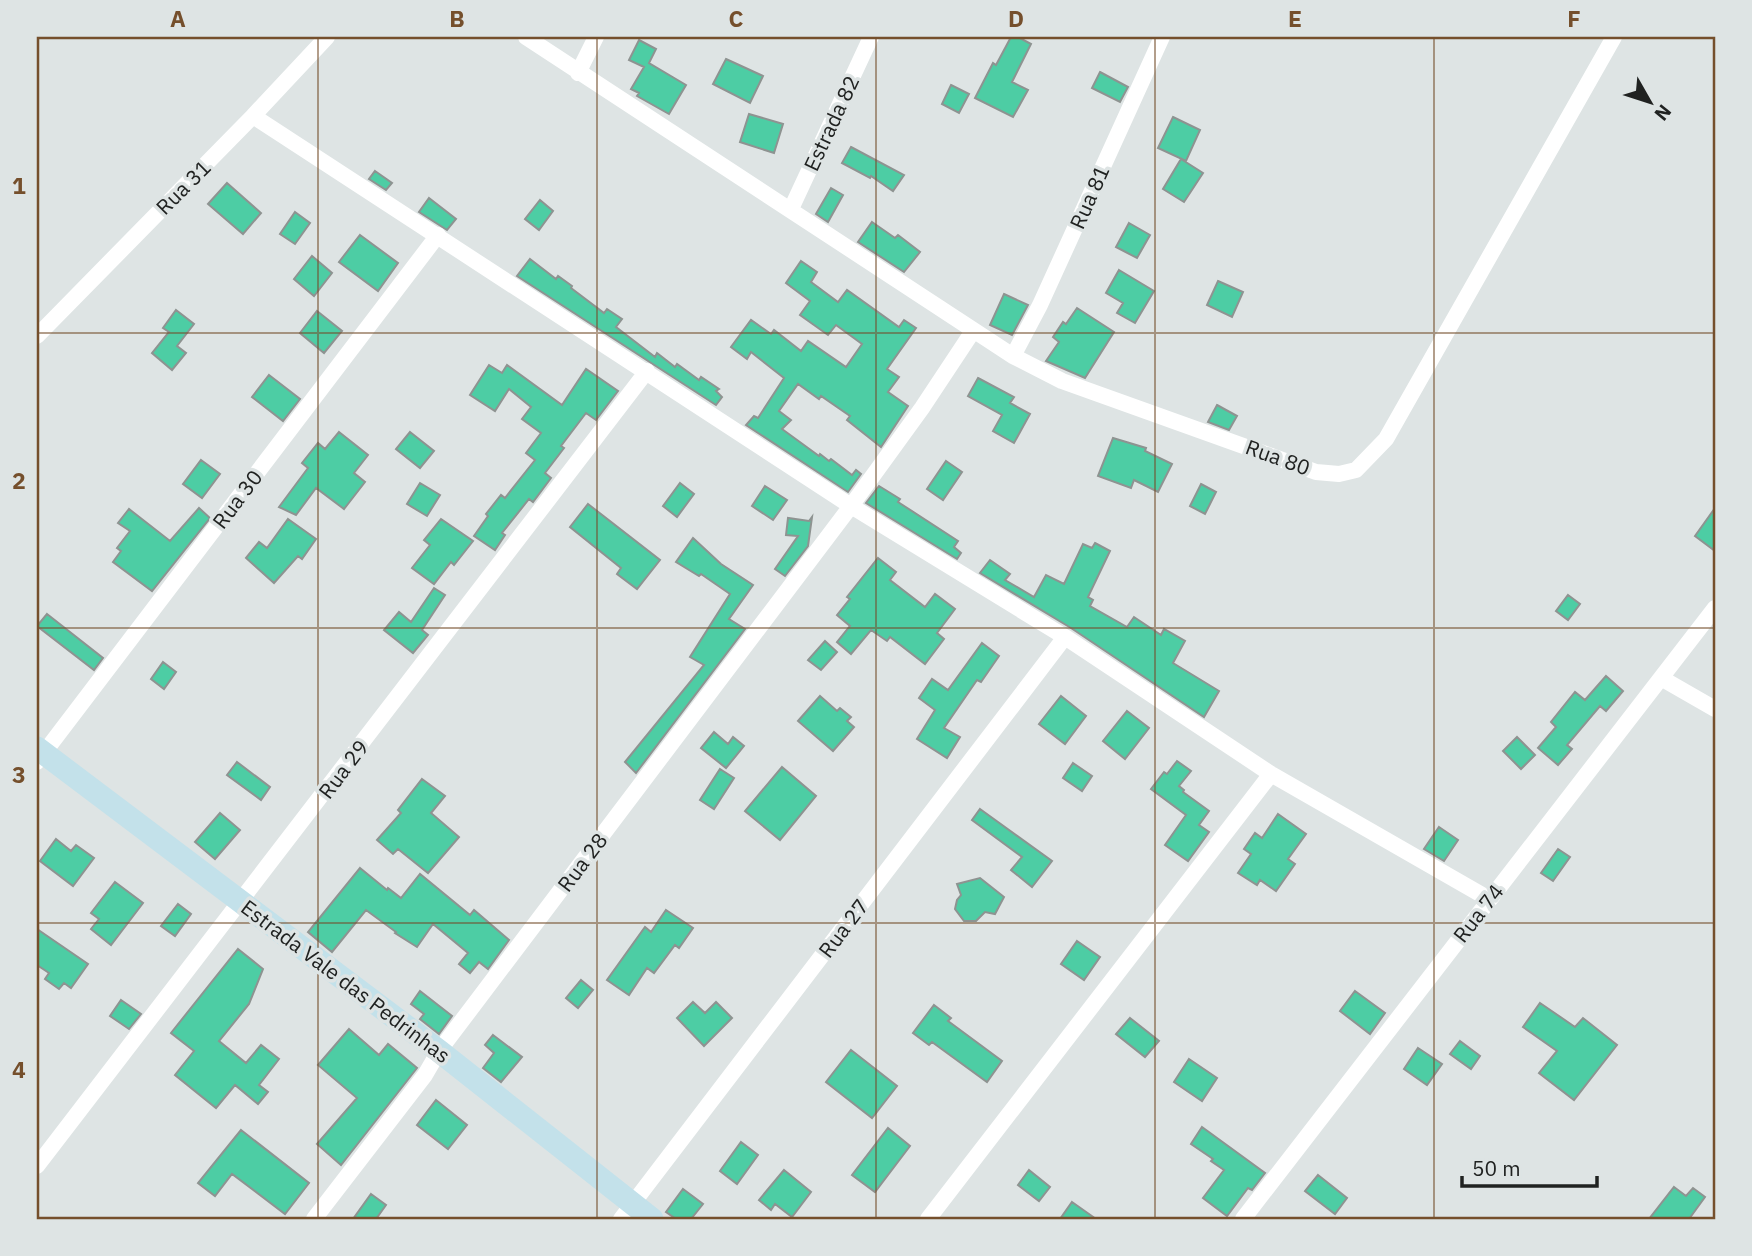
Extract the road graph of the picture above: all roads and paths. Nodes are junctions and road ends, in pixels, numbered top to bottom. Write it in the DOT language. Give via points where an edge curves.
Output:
graph roads {
  1 [pos="327,37"];
  2 [pos="526,37"];
  3 [pos="596,37"];
  4 [pos="871,37"];
  5 [pos="1162,37"];
  6 [pos="1614,37"];
  7 [pos="578,73"];
  8 [pos="253,116"];
  9 [pos="791,209"];
  10 [pos="438,236"];
  11 [pos="973,331"];
  12 [pos="37,336"];
  13 [pos="1013,356"];
  14 [pos="647,371"];
  15 [pos="851,506"];
  16 [pos="1715,608"];
  17 [pos="1065,637"];
  18 [pos="1661,678"];
  19 [pos="1715,709"];
  20 [pos="39,754"];
  21 [pos="1271,774"];
  22 [pos="1489,899"];
  23 [pos="242,902"];
  24 [pos="439,1051"];
  25 [pos="37,1166"];
  26 [pos="628,1211"];
  27 [pos="314,1219"];
  28 [pos="652,1219"];
  29 [pos="928,1219"];
  30 [pos="1243,1219"];
  1 -- 8 [label="street, Rua 31"];
  2 -- 7 [label="street, Rua 80"];
  3 -- 7 [label="street"];
  4 -- 9 [label="street, Estrada 82"];
  5 -- 13 [label="street, Rua 81"];
  6 -- 13 [label="street, Rua 80" via="1386,439 1356,470 1316,472 1062,381"];
  7 -- 9 [label="street, Rua 80"];
  8 -- 10 [label="street"];
  8 -- 12 [label="street, Rua 31"];
  9 -- 11 [label="street, Rua 80"];
  10 -- 14 [label="street"];
  10 -- 20 [label="street, Rua 30"];
  11 -- 13 [label="street, Rua 80"];
  11 -- 15 [label="street"];
  14 -- 15 [label="street"];
  14 -- 23 [label="street, Rua 29"];
  15 -- 17 [label="street"];
  15 -- 24 [label="street, Rua 28"];
  16 -- 18 [label="street, Rua 74"];
  17 -- 21 [label="street"];
  17 -- 26 [label="street, Rua 27"];
  18 -- 19 [label="street"];
  18 -- 22 [label="street, Rua 74"];
  20 -- 23 [label="main road, Estrada Vale das Pedrinhas"];
  21 -- 22 [label="street"];
  21 -- 29 [label="street"];
  22 -- 30 [label="street, Rua 74"];
  23 -- 24 [label="main road, Estrada Vale das Pedrinhas"];
  23 -- 25 [label="street, Rua 29"];
  24 -- 26 [label="main road, Estrada Vale das Pedrinhas"];
  24 -- 27 [label="street, Rua 28"];
  26 -- 28 [label="main road, Estrada Vale das Pedrinhas"];
}
